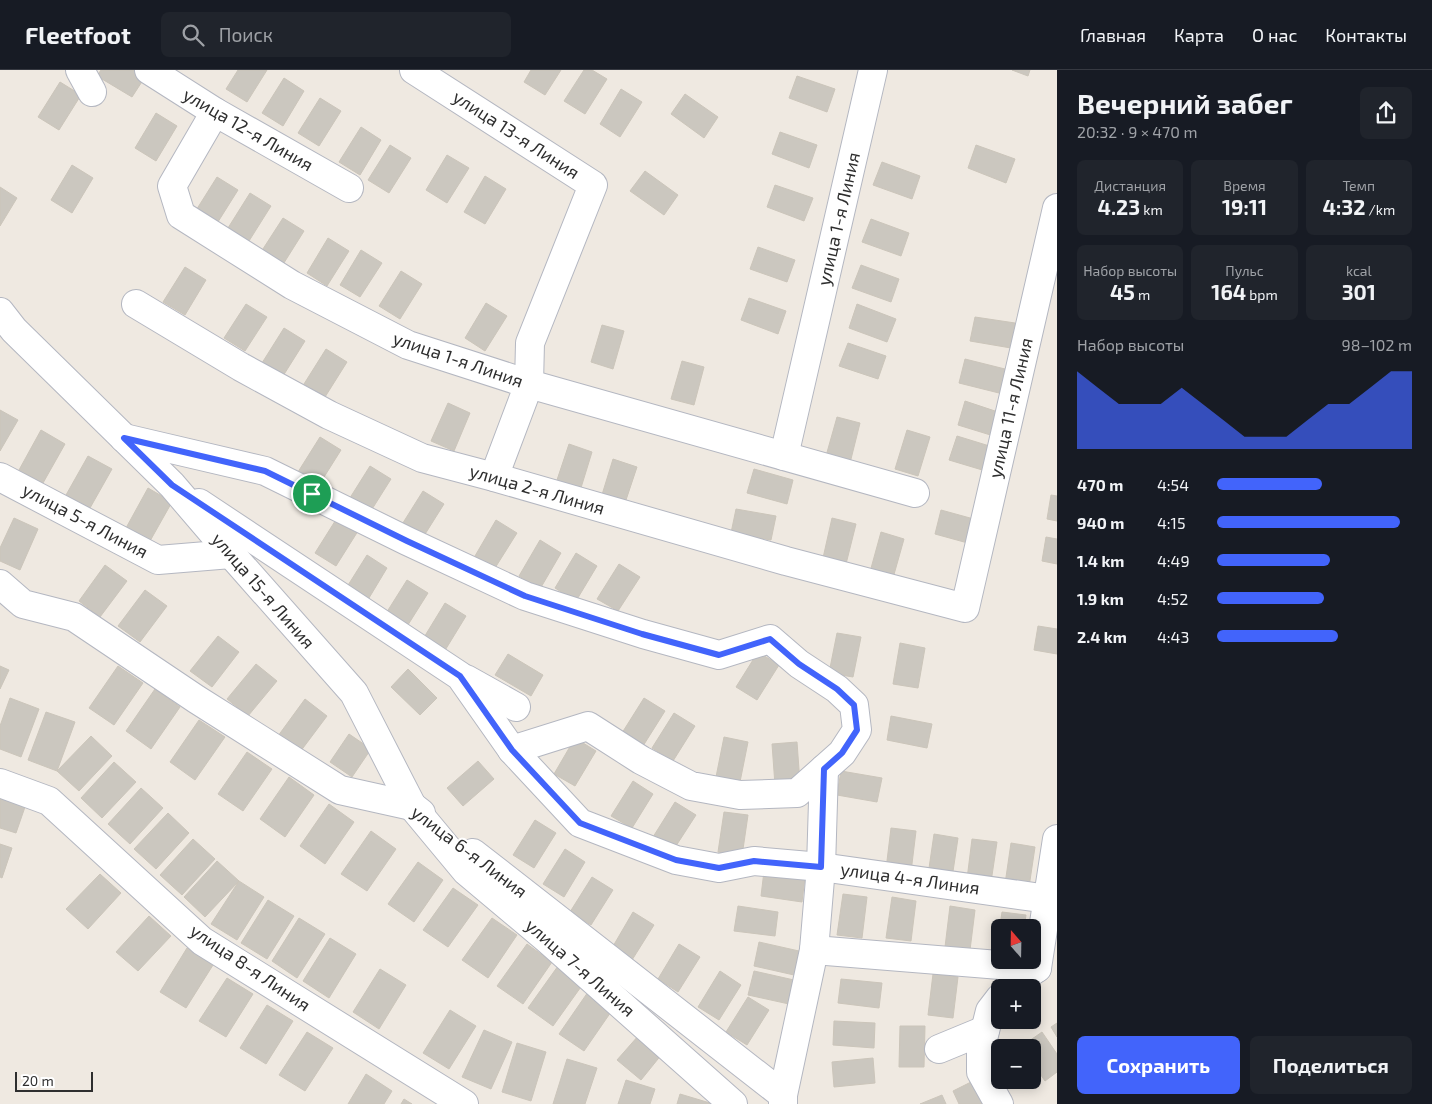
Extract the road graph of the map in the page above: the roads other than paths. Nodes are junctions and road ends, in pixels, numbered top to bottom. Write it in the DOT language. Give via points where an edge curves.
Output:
graph roads {
  1 [pos="149,70"];
  2 [pos="414,70"];
  3 [pos="873,70"];
  4 [pos="216,112"];
  5 [pos="349,188"];
  6 [pos="1057,208"];
  7 [pos="136,304"];
  8 [pos="5,324"];
  9 [pos="529,384"];
  10 [pos="124,438"];
  11 [pos="784,456"];
  12 [pos="0,477"];
  13 [pos="494,477"];
  14 [pos="172,485"];
  15 [pos="914,493"];
  16 [pos="230,554"];
  17 [pos="0,584"];
  18 [pos="965,608"];
  19 [pos="460,676"];
  20 [pos="516,707"];
  21 [pos="512,750"];
  22 [pos="824,769"];
  23 [pos="0,783"];
  24 [pos="412,806"];
  25 [pos="1057,839"];
  26 [pos="821,867"];
  27 [pos="1048,899"];
  28 [pos="1041,943"];
  29 [pos="814,950"];
  30 [pos="991,964"];
  31 [pos="1036,969"];
  32 [pos="1021,979"];
  33 [pos="991,1010"];
  34 [pos="985,1030"];
  35 [pos="939,1050"];
  36 [pos="783,1099"];
  37 [pos="464,1104"];
  38 [pos="733,1104"];
  39 [pos="999,1104"];
  1 -- 4 [label="street, улица 12-я Линия"];
  2 -- 9 [label="street, улица 13-я Линия" via="593,185 530,343"];
  3 -- 11 [label="street, улица 1-я Линия"];
  4 -- 5 [label="street, улица 12-я Линия"];
  4 -- 9 [label="street, улица 1-я Линия" via="172,186 182,215 292,285 408,346"];
  6 -- 18 [label="street, улица 11-я Линия"];
  7 -- 13 [label="street, улица 2-я Линия" via="329,415 422,458"];
  8 -- 10 [label="street, улица 15-я Линия"];
  9 -- 11 [label="street, улица 1-я Линия"];
  9 -- 13 [label="street"];
  10 -- 14 [label="street, улица 15-я Линия"];
  10 -- 22 [label="street" via="265,471 525,596 642,634 719,655 770,639 854,705 857,730 842,753"];
  11 -- 15 [label="street, улица 1-я Линия"];
  12 -- 16 [label="street, улица 5-я Линия" via="158,560"];
  13 -- 18 [label="street, улица 2-я Линия" via="786,562"];
  14 -- 16 [label="street, улица 15-я Линия"];
  14 -- 19 [label="street, улица 4-я Линия"];
  16 -- 24 [label="street, улица 15-я Линия" via="354,693"];
  17 -- 24 [label="street, улица 6-я Линия" via="23,604 74,617 340,790"];
  19 -- 20 [label="street, улица 4-я Линия"];
  19 -- 21 [label="street, улица 4-я Линия"];
  21 -- 22 [label="street" via="588,726 641,760 691,786 740,795 797,793"];
  21 -- 26 [label="street, улица 4-я Линия" via="580,823 676,860 719,868 754,861"];
  22 -- 26 [label="street"];
  23 -- 37 [label="street, улица 8-я Линия" via="49,801 202,941"];
  24 -- 36 [label="street, улица 6-я Линия"];
  24 -- 38 [label="street, улица 7-я Линия" via="466,871 547,938"];
  25 -- 27 [label="street"];
  26 -- 27 [label="street, улица 4-я Линия"];
  26 -- 29 [label="street"];
  27 -- 28 [label="street"];
  29 -- 30 [label="street"];
  29 -- 36 [label="street"];
  31 -- 32 [label="street"];
  33 -- 34 [label="street"];
  34 -- 35 [label="street"];
  34 -- 39 [label="street" via="981,1072"];
}
